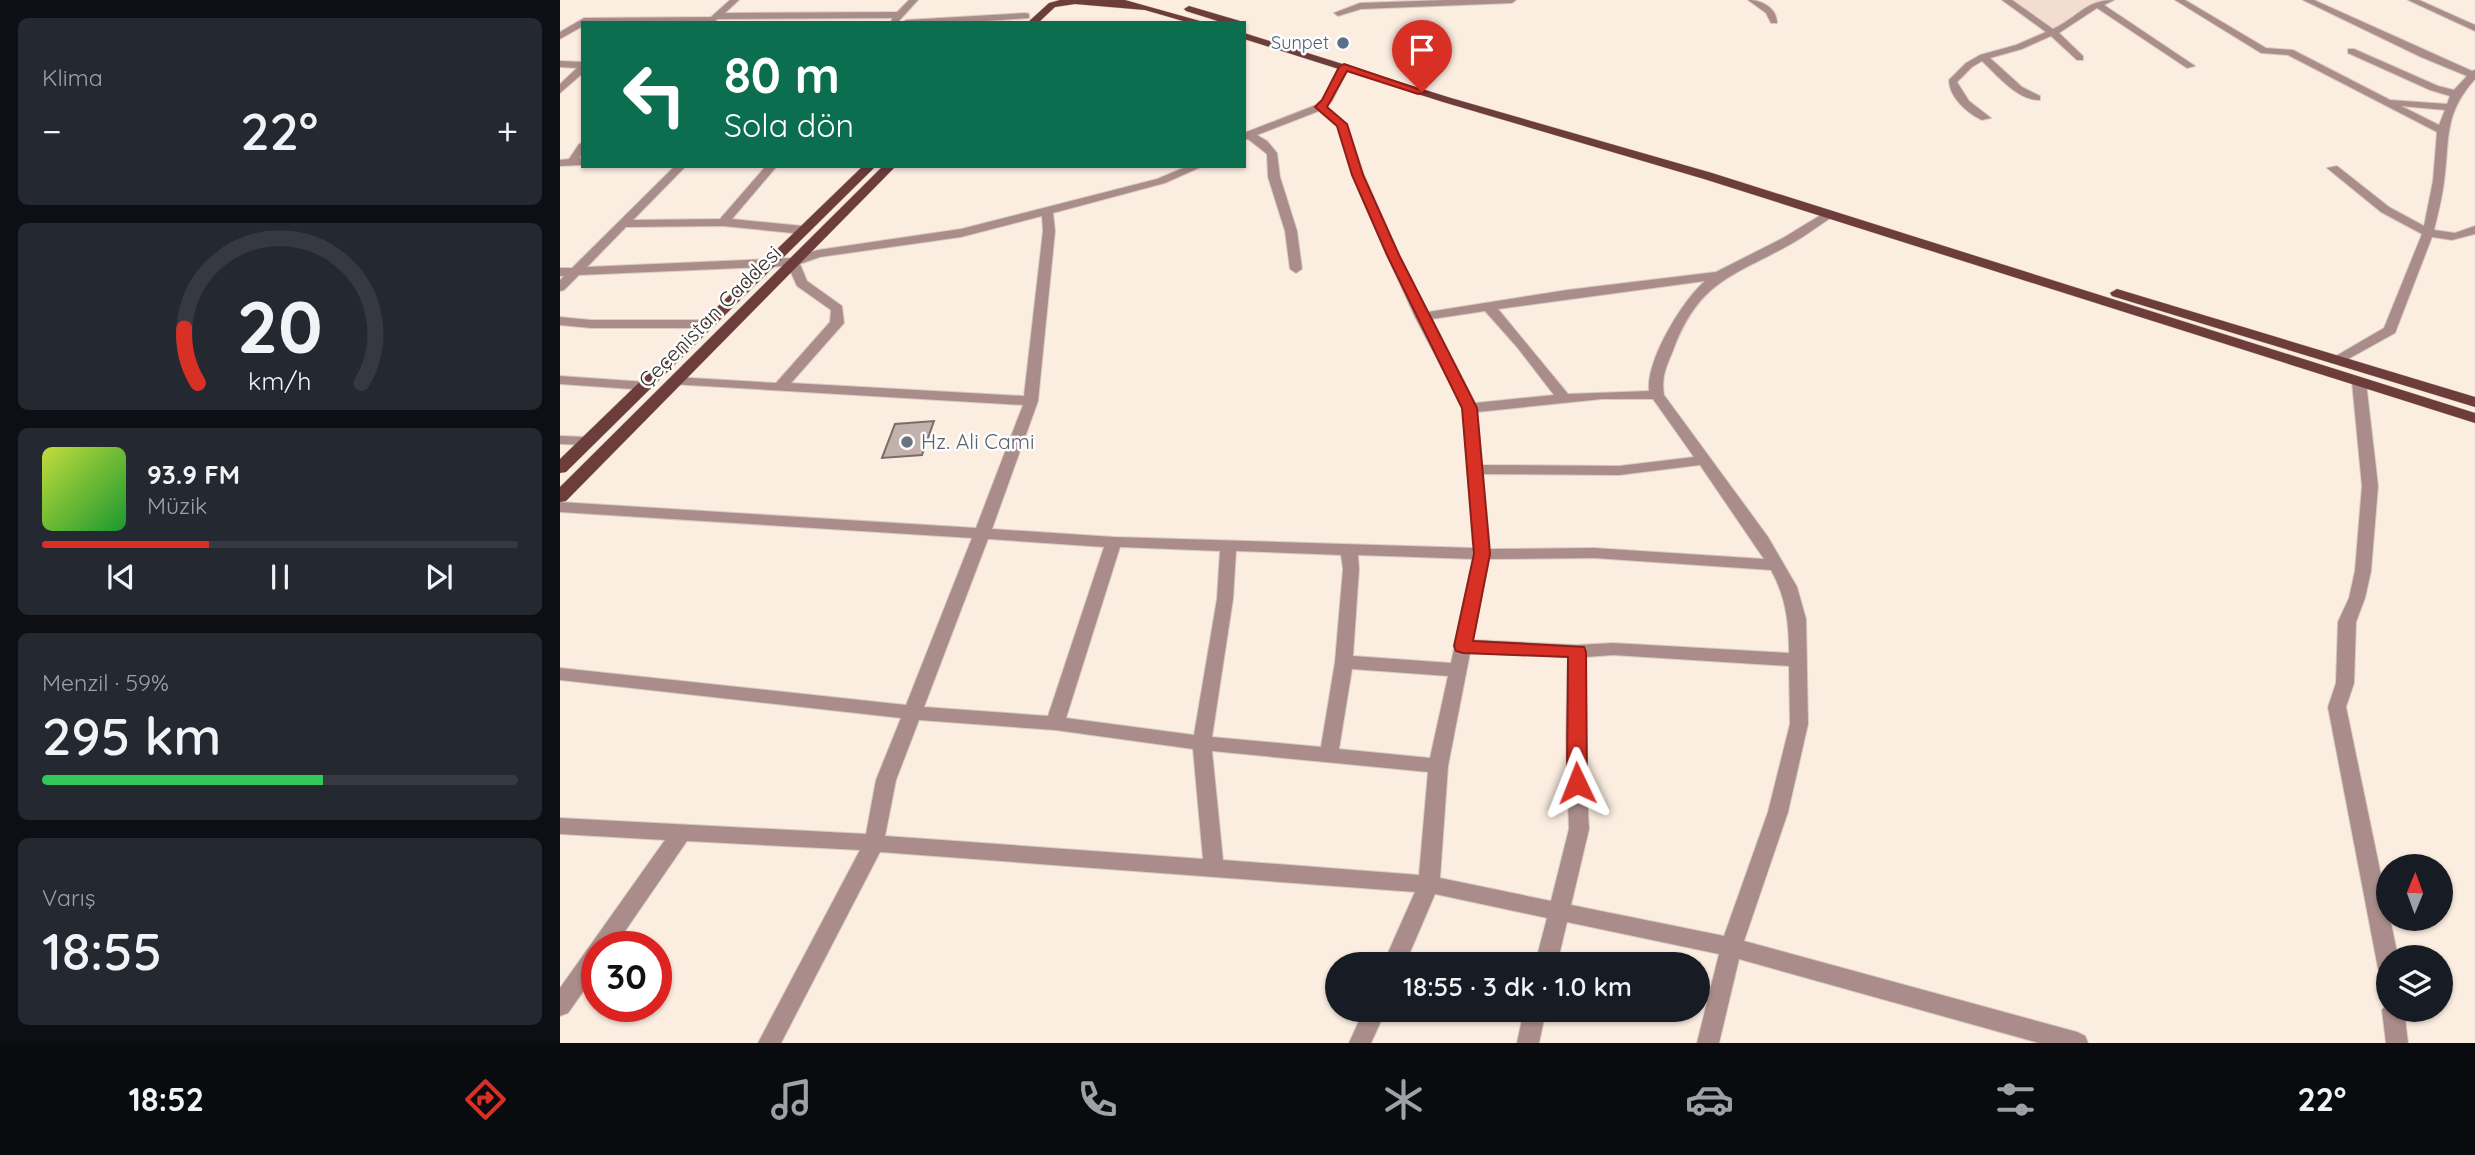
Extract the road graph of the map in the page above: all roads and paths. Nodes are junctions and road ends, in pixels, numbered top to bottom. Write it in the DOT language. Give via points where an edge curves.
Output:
graph roads {
  1 [pos="735,0"];
  2 [pos="914,0"];
  3 [pos="1126,0"];
  4 [pos="1144,0"];
  5 [pos="1512,0"];
  6 [pos="1752,0"];
  7 [pos="2006,0"];
  8 [pos="2110,0"];
  9 [pos="2179,0"];
  10 [pos="2307,0"];
  11 [pos="2412,0"];
  12 [pos="1070,1"];
  13 [pos="1109,2"];
  14 [pos="1038,4"];
  15 [pos="2098,5"];
  16 [pos="1338,13"];
  17 [pos="712,19"];
  18 [pos="803,19"];
  19 [pos="872,19"];
  20 [pos="895,19"];
  21 [pos="663,21"];
  22 [pos="1026,21"];
  23 [pos="1195,21"];
  24 [pos="1228,21"];
  25 [pos="1774,21"];
  26 [pos="581,23"];
  27 [pos="1246,26"];
  28 [pos="2475,28"];
  29 [pos="563,32"];
  30 [pos="2053,33"];
  31 [pos="1246,37"];
  32 [pos="2351,51"];
  33 [pos="1983,57"];
  34 [pos="2080,58"];
  35 [pos="560,64"];
  36 [pos="581,66"];
  37 [pos="2190,66"];
  38 [pos="1344,67"];
  39 [pos="581,68"];
  40 [pos="2474,74"];
  41 [pos="561,89"];
  42 [pos="2456,94"];
  43 [pos="2036,98"];
  44 [pos="2378,99"];
  45 [pos="1320,107"];
  46 [pos="2451,107"];
  47 [pos="1986,118"];
  48 [pos="2442,131"];
  49 [pos="1247,136"];
  50 [pos="578,162"];
  51 [pos="560,163"];
  52 [pos="679,168"];
  53 [pos="770,168"];
  54 [pos="868,168"];
  55 [pos="888,168"];
  56 [pos="1193,168"];
  57 [pos="2333,168"];
  58 [pos="1046,212"];
  59 [pos="1828,215"];
  60 [pos="723,222"];
  61 [pos="624,223"];
  62 [pos="803,230"];
  63 [pos="2475,230"];
  64 [pos="2428,233"];
  65 [pos="793,262"];
  66 [pos="770,264"];
  67 [pos="1296,269"];
  68 [pos="566,272"];
  69 [pos="1719,276"];
  70 [pos="560,287"];
  71 [pos="1490,308"];
  72 [pos="1422,317"];
  73 [pos="560,321"];
  74 [pos="709,324"];
  75 [pos="2336,360"];
  76 [pos="560,380"];
  77 [pos="676,381"];
  78 [pos="2359,382"];
  79 [pos="646,386"];
  80 [pos="779,387"];
  81 [pos="1657,395"];
  82 [pos="1564,399"];
  83 [pos="1031,401"];
  84 [pos="2475,402"];
  85 [pos="1469,408"];
  86 [pos="2475,418"];
  87 [pos="560,440"];
  88 [pos="588,441"];
  89 [pos="1704,460"];
  90 [pos="560,468"];
  91 [pos="1475,469"];
  92 [pos="560,497"];
  93 [pos="560,506"];
  94 [pos="982,534"];
  95 [pos="1114,542"];
  96 [pos="1228,545"];
  97 [pos="1349,549"];
  98 [pos="1482,554"];
  99 [pos="1776,565"];
  100 [pos="1463,646"];
  101 [pos="1577,652"];
  102 [pos="1799,660"];
  103 [pos="1344,662"];
  104 [pos="1458,670"];
  105 [pos="560,674"];
  106 [pos="913,713"];
  107 [pos="1055,723"];
  108 [pos="1202,743"];
  109 [pos="1329,755"];
  110 [pos="1438,766"];
  111 [pos="560,826"];
  112 [pos="682,832"];
  113 [pos="874,843"];
  114 [pos="1214,868"];
  115 [pos="1429,884"];
  116 [pos="1558,912"];
  117 [pos="613,931"];
  118 [pos="2384,945"];
  119 [pos="1731,947"];
  120 [pos="1399,952"];
  121 [pos="1549,952"];
  122 [pos="581,976"];
  123 [pos="560,1006"];
  124 [pos="1370,1022"];
  125 [pos="1532,1022"];
  126 [pos="2394,1022"];
  127 [pos="769,1043"];
  128 [pos="1360,1043"];
  129 [pos="1528,1043"];
  130 [pos="1708,1043"];
  131 [pos="2077,1043"];
  132 [pos="2397,1043"];
  1 -- 17 [label="street"];
  2 -- 20 [label="street"];
  3 -- 13 [label="main road"];
  4 -- 24 [label="main road"];
  5 -- 16 [label="street" via="1360,6"];
  6 -- 25 [label="street" via="1770,12"];
  7 -- 30 [label="street"];
  8 -- 15 [label="street"];
  9 -- 44 [label="street" via="2263,51 2290,52"];
  10 -- 40 [label="street"];
  11 -- 28 [label="street"];
  12 -- 13 [label="main road"];
  12 -- 22 [label="main road" via="1052,5"];
  13 -- 23 [label="main road"];
  14 -- 22 [label="main road"];
  15 -- 30 [label="street"];
  15 -- 37 [label="street"];
  17 -- 18 [label="street"];
  17 -- 21 [label="street"];
  18 -- 19 [label="street"];
  19 -- 20 [label="street"];
  26 -- 29 [label="street"];
  27 -- 75 [label="main road"];
  30 -- 33 [label="street"];
  30 -- 34 [label="street"];
  31 -- 38 [label="main road"];
  32 -- 42 [label="street"];
  33 -- 43 [label="street" via="2018,89"];
  33 -- 47 [label="street" via="1952,82 1965,104"];
  35 -- 36 [label="street"];
  38 -- 45 [label="street"];
  38 -- 59 [label="main road"];
  39 -- 41 [label="street"];
  40 -- 42 [label="street"];
  42 -- 46 [label="street"];
  44 -- 46 [label="street"];
  44 -- 48 [label="street"];
  45 -- 49 [label="street"];
  45 -- 72 [label="street" via="1342,124 1358,175"];
  46 -- 48 [label="street"];
  48 -- 64 [label="street" via="2439,181"];
  49 -- 67 [label="street" via="1272,153"];
  50 -- 51 [label="street"];
  52 -- 61 [label="street"];
  53 -- 60 [label="street"];
  54 -- 62 [label="main road, Çeçenistan Caddesi"];
  55 -- 65 [label="main road, Çeçenistan Caddesi"];
  56 -- 58 [label="street"];
  57 -- 64 [label="street" via="2374,201"];
  58 -- 65 [label="street" via="961,233 818,254"];
  58 -- 83 [label="street" via="1049,230"];
  59 -- 69 [label="street"];
  59 -- 78 [label="main road"];
  60 -- 61 [label="street"];
  60 -- 62 [label="street"];
  61 -- 68 [label="street"];
  62 -- 66 [label="main road, Çeçenistan Caddesi"];
  63 -- 64 [label="street" via="2460,236"];
  64 -- 75 [label="street" via="2390,330"];
  65 -- 66 [label="street"];
  65 -- 77 [label="main road, Çeçenistan Caddesi"];
  65 -- 80 [label="street" via="801,283 836,309 837,323"];
  66 -- 68 [label="street"];
  66 -- 74 [label="main road, Çeçenistan Caddesi"];
  68 -- 70 [label="street"];
  69 -- 71 [label="street"];
  69 -- 81 [label="street" via="1691,304 1670,341 1655,379"];
  71 -- 72 [label="street"];
  71 -- 82 [label="street"];
  72 -- 85 [label="street"];
  73 -- 74 [label="street"];
  74 -- 79 [label="main road, Çeçenistan Caddesi"];
  75 -- 84 [label="main road"];
  76 -- 79 [label="street"];
  77 -- 80 [label="street"];
  77 -- 92 [label="main road, Çeçenistan Caddesi"];
  78 -- 86 [label="main road"];
  78 -- 118 [label="street" via="2370,486 2363,571 2347,622 2345,683 2337,707"];
  79 -- 88 [label="main road, Çeçenistan Caddesi"];
  80 -- 83 [label="street"];
  81 -- 82 [label="street"];
  81 -- 89 [label="street"];
  82 -- 85 [label="street"];
  83 -- 94 [label="street"];
  85 -- 91 [label="street"];
  87 -- 88 [label="street"];
  88 -- 90 [label="main road, Çeçenistan Caddesi"];
  89 -- 91 [label="street" via="1648,467"];
  89 -- 99 [label="street"];
  91 -- 98 [label="street"];
  93 -- 94 [label="street"];
  94 -- 95 [label="street"];
  94 -- 106 [label="street"];
  95 -- 96 [label="street"];
  95 -- 107 [label="street"];
  96 -- 97 [label="street"];
  96 -- 108 [label="street" via="1225,599"];
  97 -- 98 [label="street"];
  97 -- 103 [label="street"];
  98 -- 99 [label="street" via="1594,553"];
  98 -- 100 [label="street"];
  99 -- 102 [label="street" via="1789,587 1797,619"];
  100 -- 101 [label="street"];
  100 -- 104 [label="street"];
  101 -- 102 [label="street" via="1613,649"];
  101 -- 116 [label="street" via="1579,829"];
  102 -- 119 [label="street" via="1798,724 1781,800"];
  103 -- 104 [label="street"];
  103 -- 109 [label="street"];
  104 -- 110 [label="street"];
  105 -- 106 [label="street"];
  106 -- 107 [label="street"];
  106 -- 113 [label="street" via="886,780"];
  107 -- 108 [label="street"];
  108 -- 109 [label="street"];
  108 -- 114 [label="street"];
  109 -- 110 [label="street"];
  110 -- 115 [label="street"];
  111 -- 112 [label="street"];
  112 -- 113 [label="street"];
  112 -- 117 [label="street"];
  113 -- 114 [label="street"];
  113 -- 127 [label="street"];
  114 -- 115 [label="street"];
  115 -- 116 [label="street"];
  115 -- 120 [label="street"];
  116 -- 119 [label="street"];
  116 -- 121 [label="street"];
  119 -- 130 [label="street"];
  119 -- 131 [label="street"];
  122 -- 123 [label="street"];
  124 -- 128 [label="street"];
  125 -- 129 [label="street"];
  126 -- 132 [label="street"];
}
